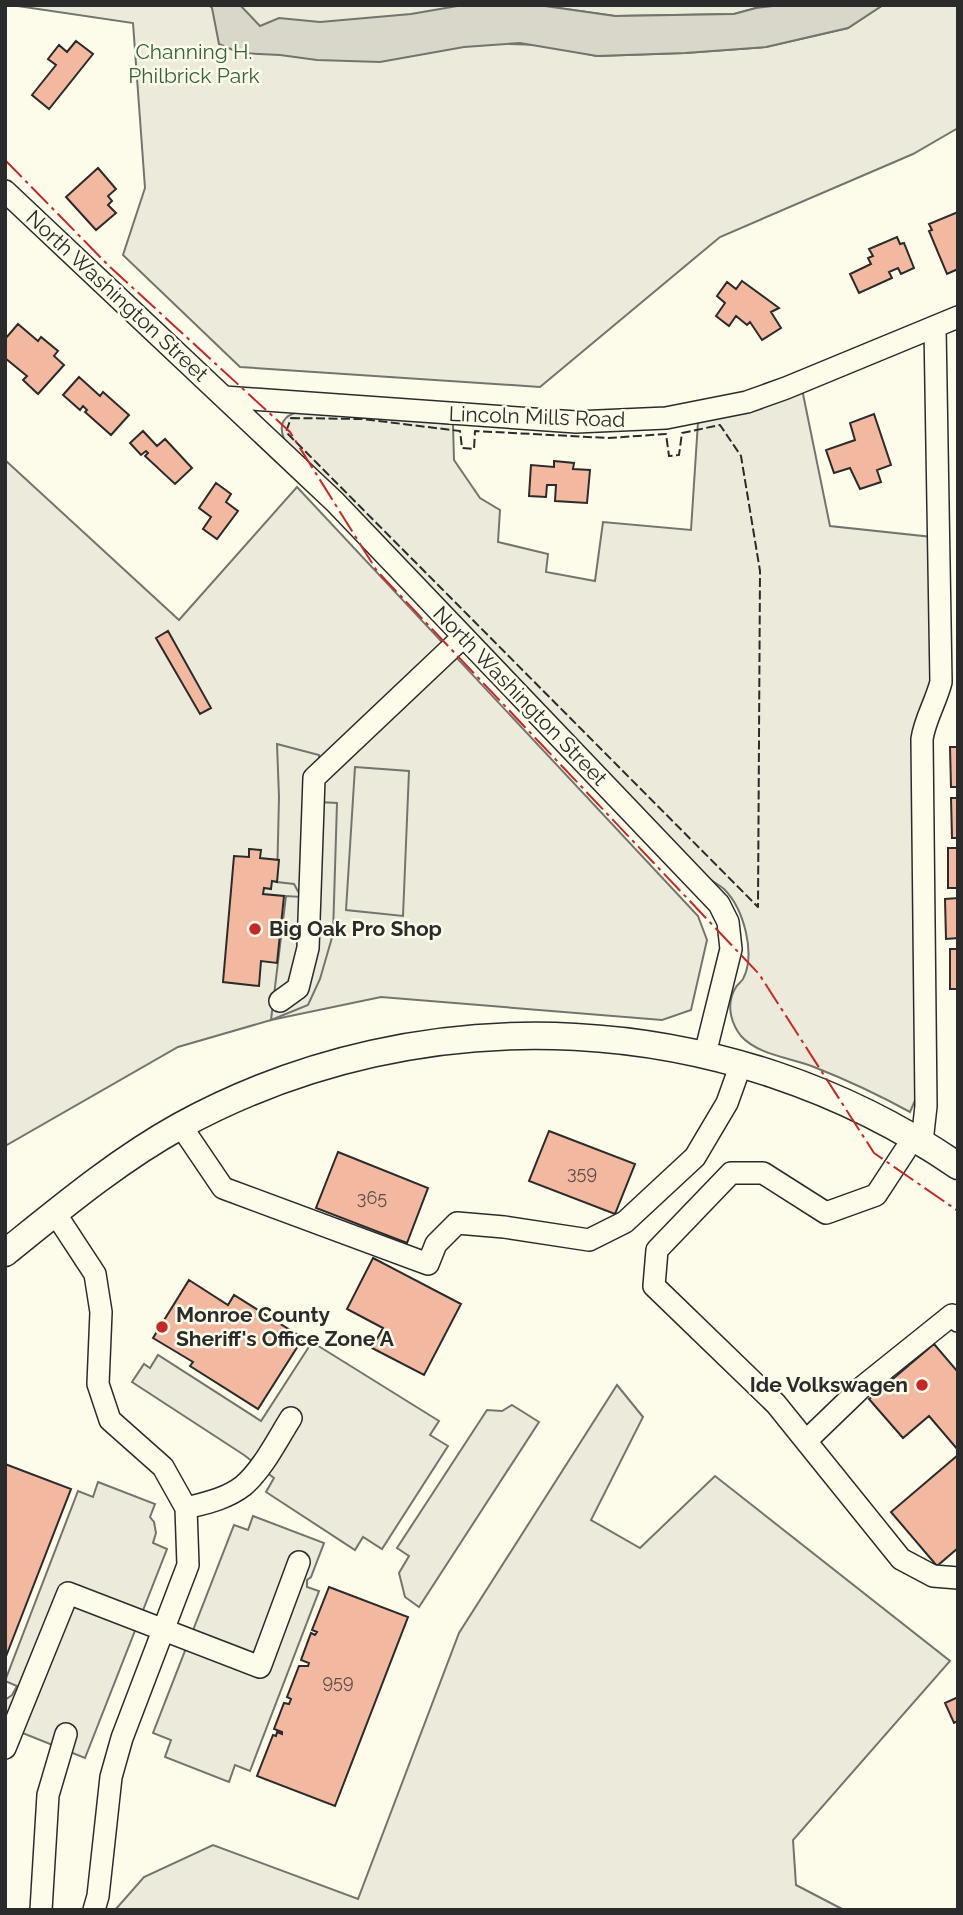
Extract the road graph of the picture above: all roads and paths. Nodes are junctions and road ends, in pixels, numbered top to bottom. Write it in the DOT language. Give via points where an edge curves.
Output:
graph roads {
  1 [pos="5,191"];
  2 [pos="958,317"];
  3 [pos="935,327"];
  4 [pos="224,397"];
  5 [pos="463,636"];
  6 [pos="950,682"];
  7 [pos="280,1001"];
  8 [pos="705,1054"];
  9 [pos="741,1064"];
  10 [pos="181,1126"];
  11 [pos="918,1140"];
  12 [pos="958,1166"];
  13 [pos="55,1213"];
  14 [pos="5,1253"];
  15 [pos="955,1318"];
  16 [pos="292,1419"];
  17 [pos="806,1441"];
  18 [pos="186,1508"];
  19 [pos="299,1562"];
  20 [pos="958,1578"];
  21 [pos="164,1631"];
  22 [pos="66,1734"];
  23 [pos="5,1748"];
  24 [pos="41,1910"];
  25 [pos="94,1910"];
  1 -- 4 [label="street, North Washington Street"];
  2 -- 3 [label="street, Lincoln Mills Road"];
  3 -- 4 [label="street, Lincoln Mills Road" via="747,401 666,418 576,422"];
  3 -- 6 [label="street"];
  4 -- 5 [label="street, North Washington Street" via="335,502"];
  5 -- 7 [label="street" via="314,778 308,948 298,988"];
  5 -- 8 [label="street, North Washington Street" via="719,904 728,922 731,949"];
  6 -- 11 [label="street" via="925,724 922,739 926,1106"];
  8 -- 9 [label="main road"];
  8 -- 10 [label="main road" via="566,1035 453,1040 330,1065 268,1086"];
  9 -- 10 [label="street" via="727,1103 695,1157 625,1223 589,1240 457,1223 436,1244 428,1264 223,1188"];
  9 -- 11 [label="main road" via="826,1093"];
  10 -- 13 [label="main road" via="115,1167"];
  11 -- 12 [label="main road"];
  11 -- 17 [label="street" via="876,1195 826,1213 763,1172 731,1174 657,1250 654,1286 776,1404"];
  13 -- 14 [label="main road"];
  13 -- 18 [label="street" via="95,1275 101,1312 98,1384 110,1420 163,1467"];
  15 -- 17 [label="street" via="849,1399"];
  16 -- 18 [label="street" via="243,1485 215,1501"];
  17 -- 20 [label="street" via="901,1559 933,1576"];
  18 -- 21 [label="street" via="188,1565"];
  19 -- 21 [label="street" via="260,1667"];
  21 -- 23 [label="street" via="68,1593"];
  21 -- 25 [label="street" via="111,1777"];
  22 -- 24 [label="street" via="48,1795"];
}
